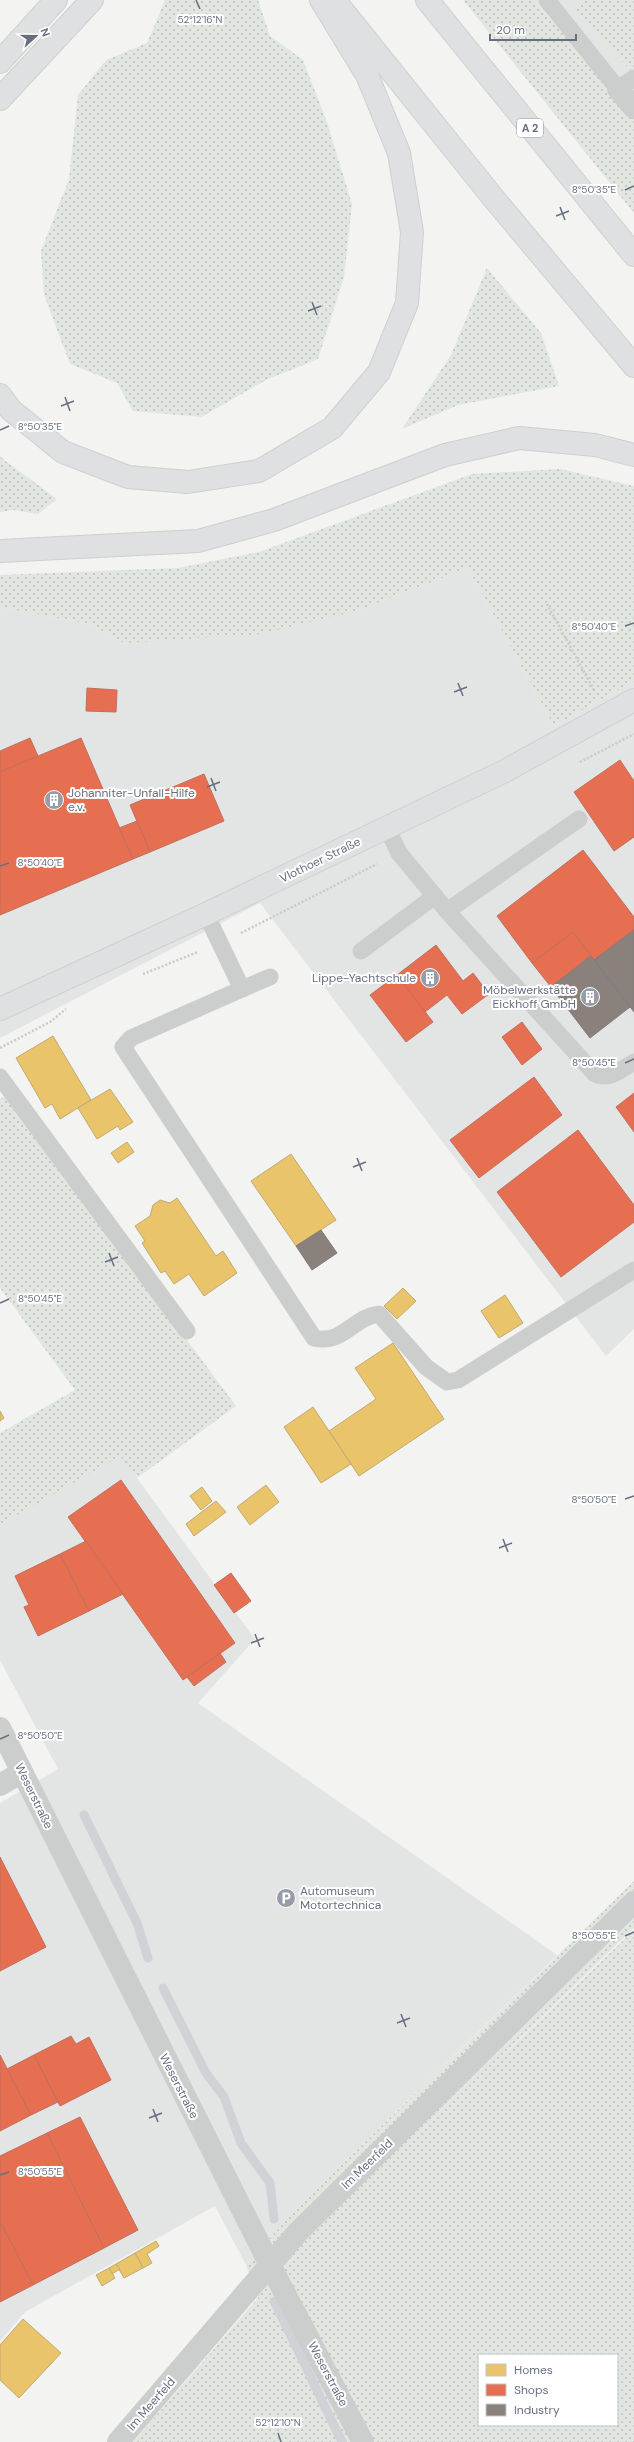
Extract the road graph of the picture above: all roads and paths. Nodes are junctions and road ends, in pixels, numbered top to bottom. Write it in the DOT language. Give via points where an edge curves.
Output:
graph roads {
  1 [pos="56,0"];
  2 [pos="92,0"];
  3 [pos="321,0"];
  4 [pos="334,0"];
  5 [pos="427,0"];
  6 [pos="553,2"];
  7 [pos="0,62"];
  8 [pos="19,77"];
  9 [pos="626,83"];
  10 [pos="0,99"];
  11 [pos="634,108"];
  12 [pos="0,110"];
  13 [pos="634,255"];
  14 [pos="634,366"];
  15 [pos="0,396"];
  16 [pos="634,455"];
  17 [pos="0,551"];
  18 [pos="547,604"];
  19 [pos="634,700"];
  20 [pos="603,717"];
  21 [pos="579,819"];
  22 [pos="387,828"];
  23 [pos="435,896"];
  24 [pos="447,911"];
  25 [pos="206,914"];
  26 [pos="361,951"];
  27 [pos="270,977"];
  28 [pos="242,989"];
  29 [pos="0,1009"];
  30 [pos="634,1062"];
  31 [pos="0,1077"];
  32 [pos="634,1270"];
  33 [pos="187,1331"];
  34 [pos="0,1728"];
  35 [pos="22,1772"];
  36 [pos="0,1785"];
  37 [pos="634,1902"];
  38 [pos="270,2265"];
  39 [pos="118,2442"];
  40 [pos="363,2442"];
  1 -- 7 [label="main road"];
  2 -- 8 [label="main road"];
  3 -- 15 [label="main road" via="367,75 399,153 412,232 407,303 379,372 332,428 259,471 188,482 128,477 63,452 11,410"];
  4 -- 14 [label="main road" via="495,200"];
  5 -- 13 [label="main road, A 2"];
  6 -- 9 [label="lane"];
  8 -- 10 [label="main road"];
  8 -- 12 [label="main road"];
  9 -- 11 [label="street"];
  16 -- 17 [label="main road" via="595,445 519,438 445,455 274,520 198,541"];
  18 -- 20 [label="path" via="595,692"];
  19 -- 20 [label="main road, Vlothoer Straße"];
  20 -- 22 [label="main road, Vlothoer Straße" via="504,772"];
  21 -- 24 [label="lane"];
  22 -- 23 [label="lane" via="400,853"];
  22 -- 25 [label="main road, Vlothoer Straße"];
  23 -- 24 [label="lane"];
  23 -- 26 [label="lane"];
  24 -- 30 [label="lane" via="595,1074 601,1077 611,1075"];
  25 -- 28 [label="lane"];
  25 -- 29 [label="main road, Vlothoer Straße"];
  27 -- 28 [label="lane"];
  28 -- 32 [label="lane" via="131,1038 123,1047 314,1338 335,1338 370,1315 379,1314 426,1367 447,1382 458,1380"];
  31 -- 33 [label="lane"];
  34 -- 35 [label="street, Weserstraße"];
  35 -- 36 [label="street"];
  35 -- 38 [label="street, Weserstraße"];
  37 -- 38 [label="street, Im Meerfeld" via="299,2231"];
  38 -- 39 [label="street, Im Meerfeld"];
  38 -- 40 [label="street, Weserstraße"];
}
